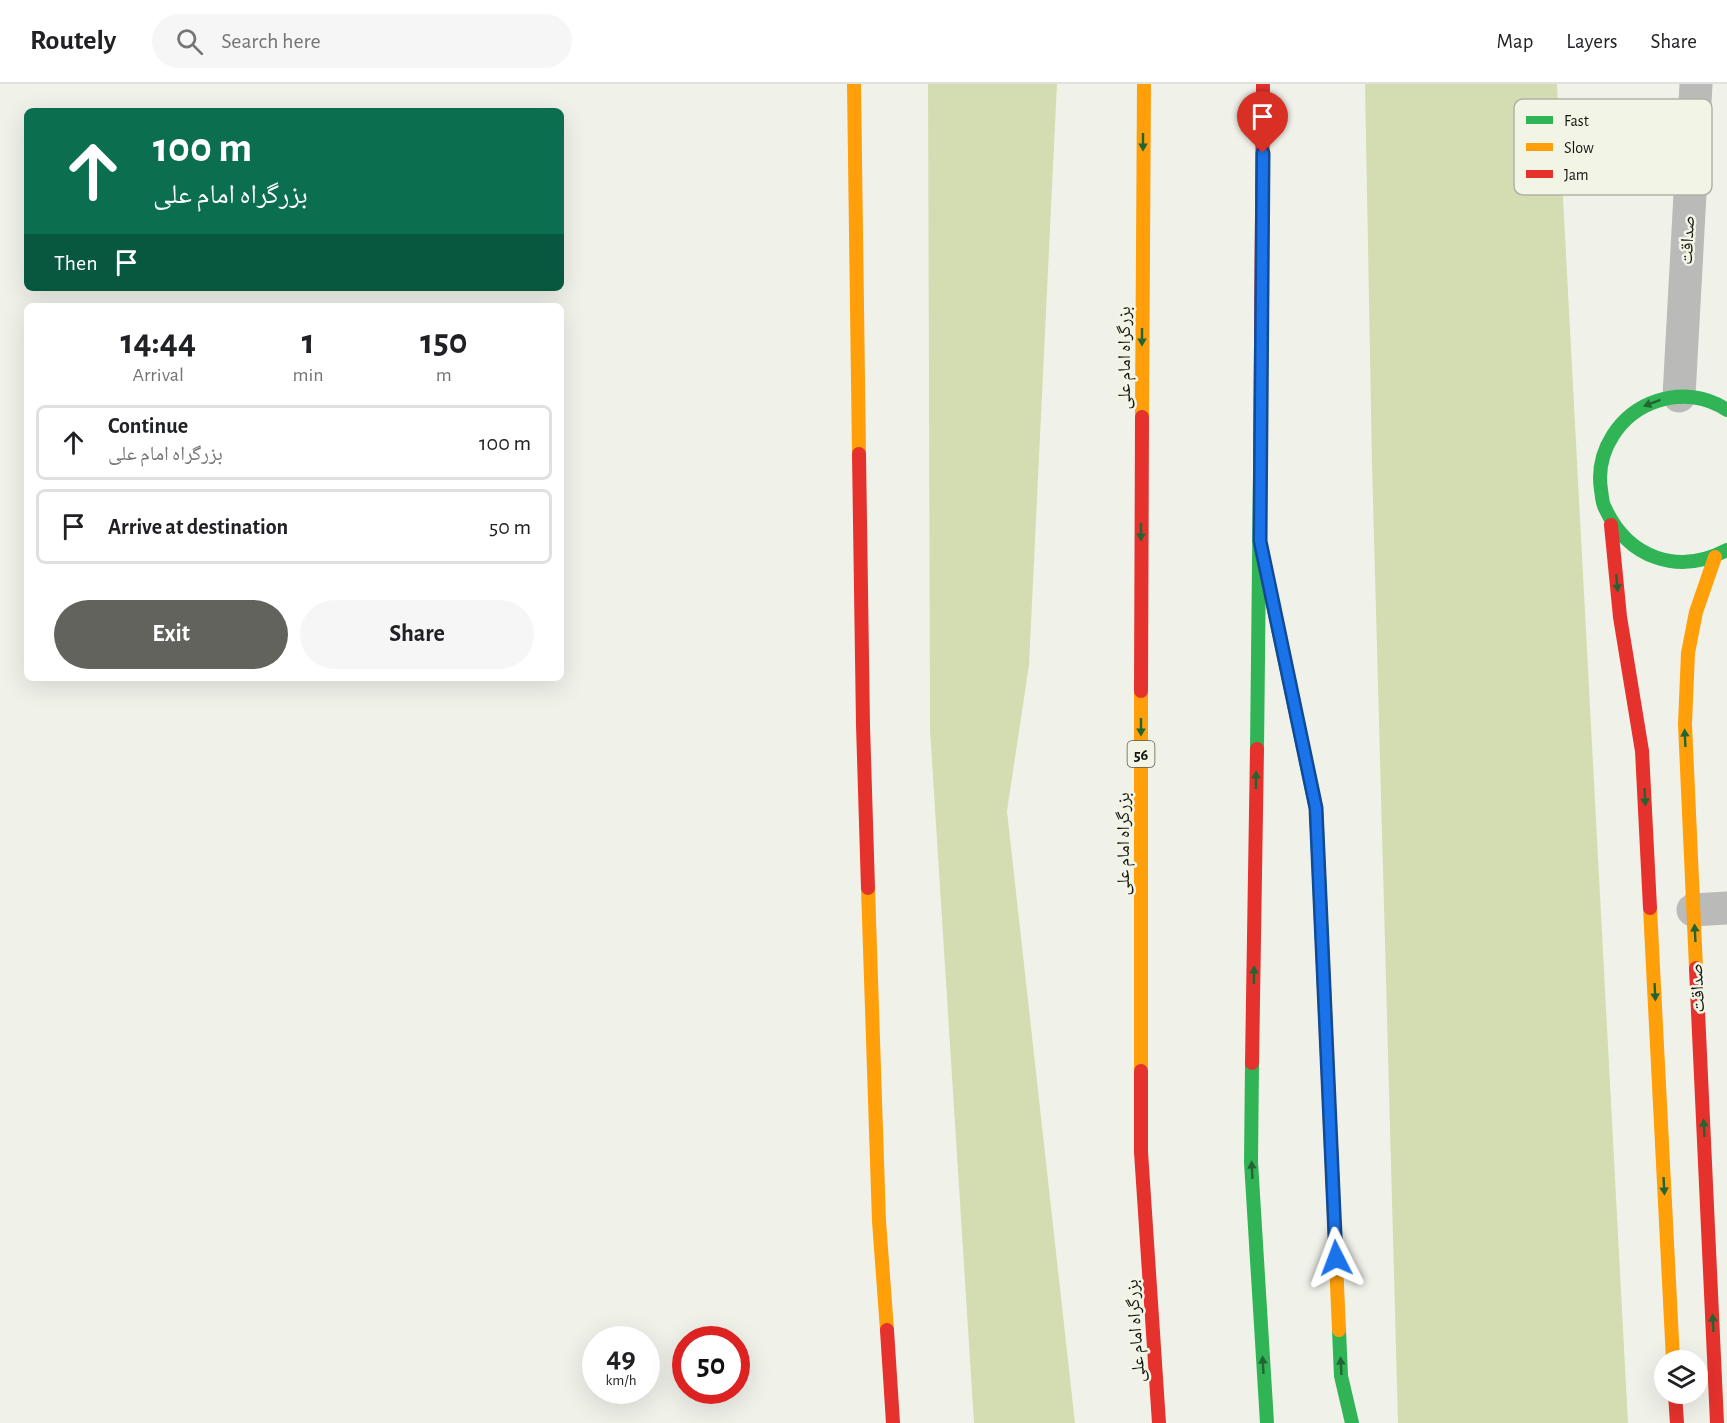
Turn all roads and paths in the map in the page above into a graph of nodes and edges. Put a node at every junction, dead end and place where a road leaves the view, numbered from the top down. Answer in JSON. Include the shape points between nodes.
{"nodes":[{"id":1,"x":854,"y":84,"type":"edge"},
{"id":2,"x":1144,"y":84,"type":"edge"},
{"id":3,"x":1263,"y":84,"type":"edge"},
{"id":4,"x":1696,"y":84,"type":"edge"},
{"id":5,"x":1695,"y":99,"type":"edge"},
{"id":6,"x":1690,"y":195,"type":"edge"},
{"id":7,"x":1678,"y":396,"type":"junction"},
{"id":8,"x":1727,"y":410,"type":"edge"},
{"id":9,"x":1611,"y":525,"type":"junction"},
{"id":10,"x":1260,"y":541,"type":"junction"},
{"id":11,"x":1721,"y":553,"type":"edge"},
{"id":12,"x":1727,"y":908,"type":"edge"},
{"id":13,"x":1694,"y":910,"type":"junction"},
{"id":14,"x":1672,"y":1350,"type":"edge"},
{"id":15,"x":1720,"y":1350,"type":"edge"},
{"id":16,"x":1676,"y":1404,"type":"edge"},
{"id":17,"x":892,"y":1423,"type":"edge"},
{"id":18,"x":1159,"y":1423,"type":"edge"},
{"id":19,"x":1267,"y":1423,"type":"edge"},
{"id":20,"x":1352,"y":1423,"type":"edge"},
{"id":21,"x":1677,"y":1423,"type":"edge"},
{"id":22,"x":1717,"y":1423,"type":"edge"}],
"edges":[{"from":1,"to":17,"type":"main road","via":[[862,725],[879,1221]]},
{"from":2,"to":18,"type":"main road","name":"بزرگراه امام علی","number":"56","one_way":true,"via":[[1141,1152]]},
{"from":3,"to":10,"type":"main road"},
{"from":4,"to":5,"type":"street","name":"صداقت"},
{"from":6,"to":7,"type":"street","name":"صداقت"},
{"from":7,"to":8,"type":"main road","via":[[1708,399]]},
{"from":7,"to":9,"type":"main road","one_way":true,"via":[[1650,402],[1625,418],[1608,441],[1599,469],[1600,498]]},
{"from":9,"to":11,"type":"main road","via":[[1631,546],[1658,560],[1686,564]]},
{"from":9,"to":14,"type":"main road","one_way":true,"via":[[1620,618],[1642,751]]},
{"from":19,"to":10,"type":"main road","one_way":true,"via":[[1251,1162]]},
{"from":20,"to":10,"type":"main road","one_way":true,"via":[[1341,1376],[1316,808]]},
{"from":13,"to":11,"type":"main road","name":"صداقت","one_way":true,"via":[[1685,724],[1688,653],[1696,612]]},
{"from":12,"to":13,"type":"street"},
{"from":15,"to":13,"type":"main road","name":"صداقت","one_way":true},
{"from":15,"to":22,"type":"main road","name":"صداقت"},
{"from":16,"to":21,"type":"main road"}]}
